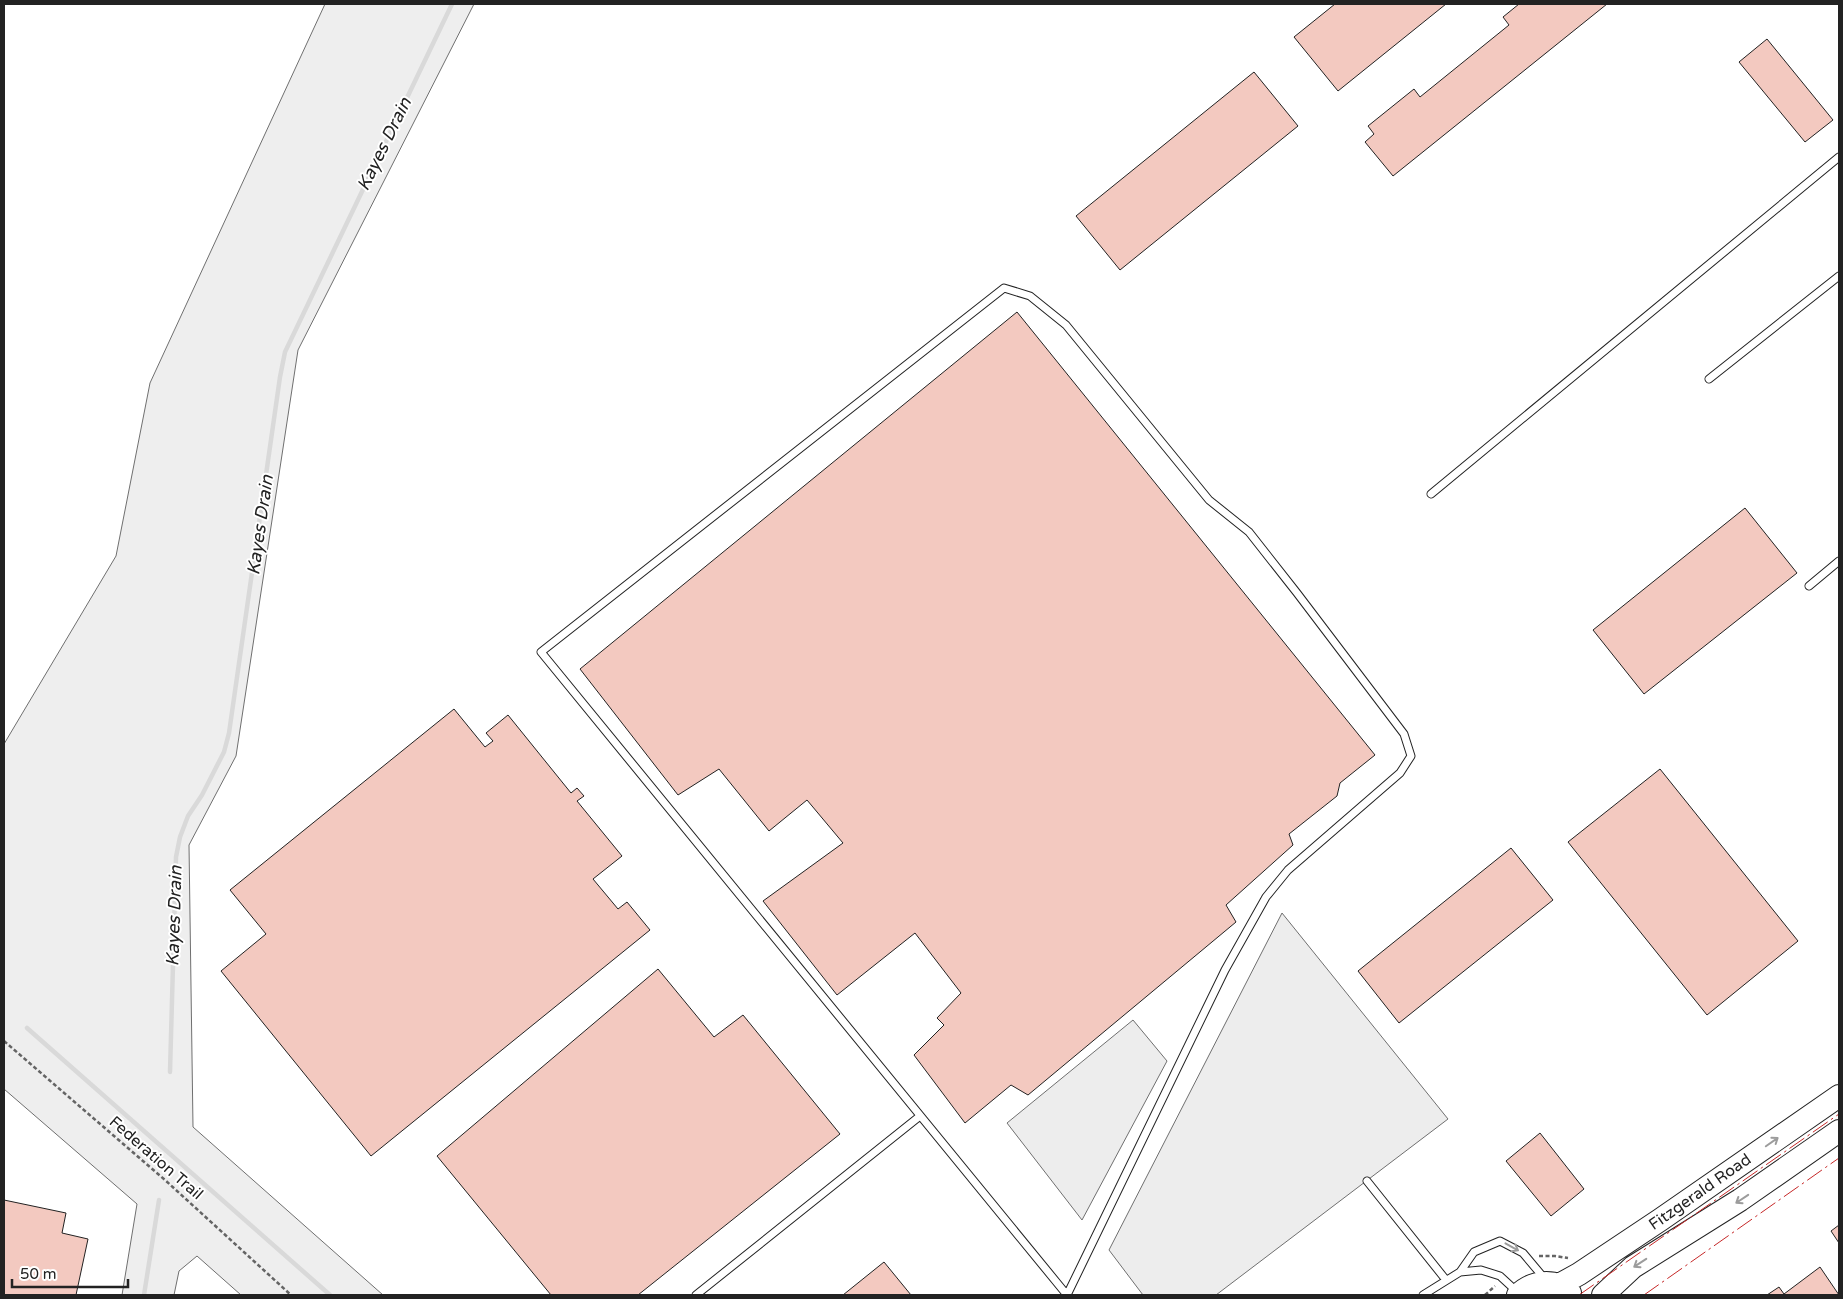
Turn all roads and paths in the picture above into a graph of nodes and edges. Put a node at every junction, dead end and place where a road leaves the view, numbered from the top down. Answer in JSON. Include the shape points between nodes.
{"nodes":[{"id":1,"x":1839,"y":157,"type":"edge"},
{"id":2,"x":1839,"y":276,"type":"edge"},
{"id":3,"x":1709,"y":379,"type":"dead end"},
{"id":4,"x":1431,"y":494,"type":"dead end"},
{"id":5,"x":1839,"y":561,"type":"edge"},
{"id":6,"x":1809,"y":586,"type":"dead end"},
{"id":7,"x":4,"y":1041,"type":"edge"},
{"id":8,"x":1839,"y":1096,"type":"edge"},
{"id":9,"x":920,"y":1116,"type":"junction"},
{"id":10,"x":1839,"y":1131,"type":"edge"},
{"id":11,"x":1367,"y":1181,"type":"dead end"},
{"id":12,"x":1460,"y":1272,"type":"junction"},
{"id":13,"x":1446,"y":1280,"type":"junction"},
{"id":14,"x":1560,"y":1288,"type":"edge"},
{"id":15,"x":291,"y":1295,"type":"edge"},
{"id":16,"x":696,"y":1295,"type":"edge"},
{"id":17,"x":1067,"y":1295,"type":"edge"},
{"id":18,"x":1423,"y":1295,"type":"edge"},
{"id":19,"x":1513,"y":1295,"type":"edge"},
{"id":20,"x":1518,"y":1295,"type":"edge"},
{"id":21,"x":1603,"y":1295,"type":"edge"}],
"edges":[{"from":1,"to":4,"type":"lane"},
{"from":2,"to":3,"type":"lane"},
{"from":5,"to":6,"type":"lane"},
{"from":7,"to":15,"type":"path","name":"Federation Trail","via":[[165,1180]]},
{"from":14,"to":8,"type":"main road","name":"Fitzgerald Road","one_way":true},
{"from":9,"to":16,"type":"lane"},
{"from":9,"to":17,"type":"lane"},
{"from":9,"to":17,"type":"lane","via":[[541,652],[1004,288],[1030,296],[1066,325],[1209,500],[1249,532],[1404,734],[1412,756],[1400,773],[1288,870],[1266,897],[1225,970]]},
{"from":10,"to":21,"type":"main road","name":"Fitzgerald Road","one_way":true,"via":[[1740,1200],[1633,1267]]},
{"from":11,"to":13,"type":"lane"},
{"from":12,"to":13,"type":"lane"},
{"from":12,"to":14,"type":"lane","one_way":true,"via":[[1474,1252],[1500,1241],[1523,1253]]},
{"from":12,"to":19,"type":"lane","via":[[1481,1270],[1500,1276],[1513,1288]]},
{"from":13,"to":18,"type":"lane"},
{"from":14,"to":20,"type":"main road","name":"Fitzgerald Road","via":[[1537,1283]]}]}
